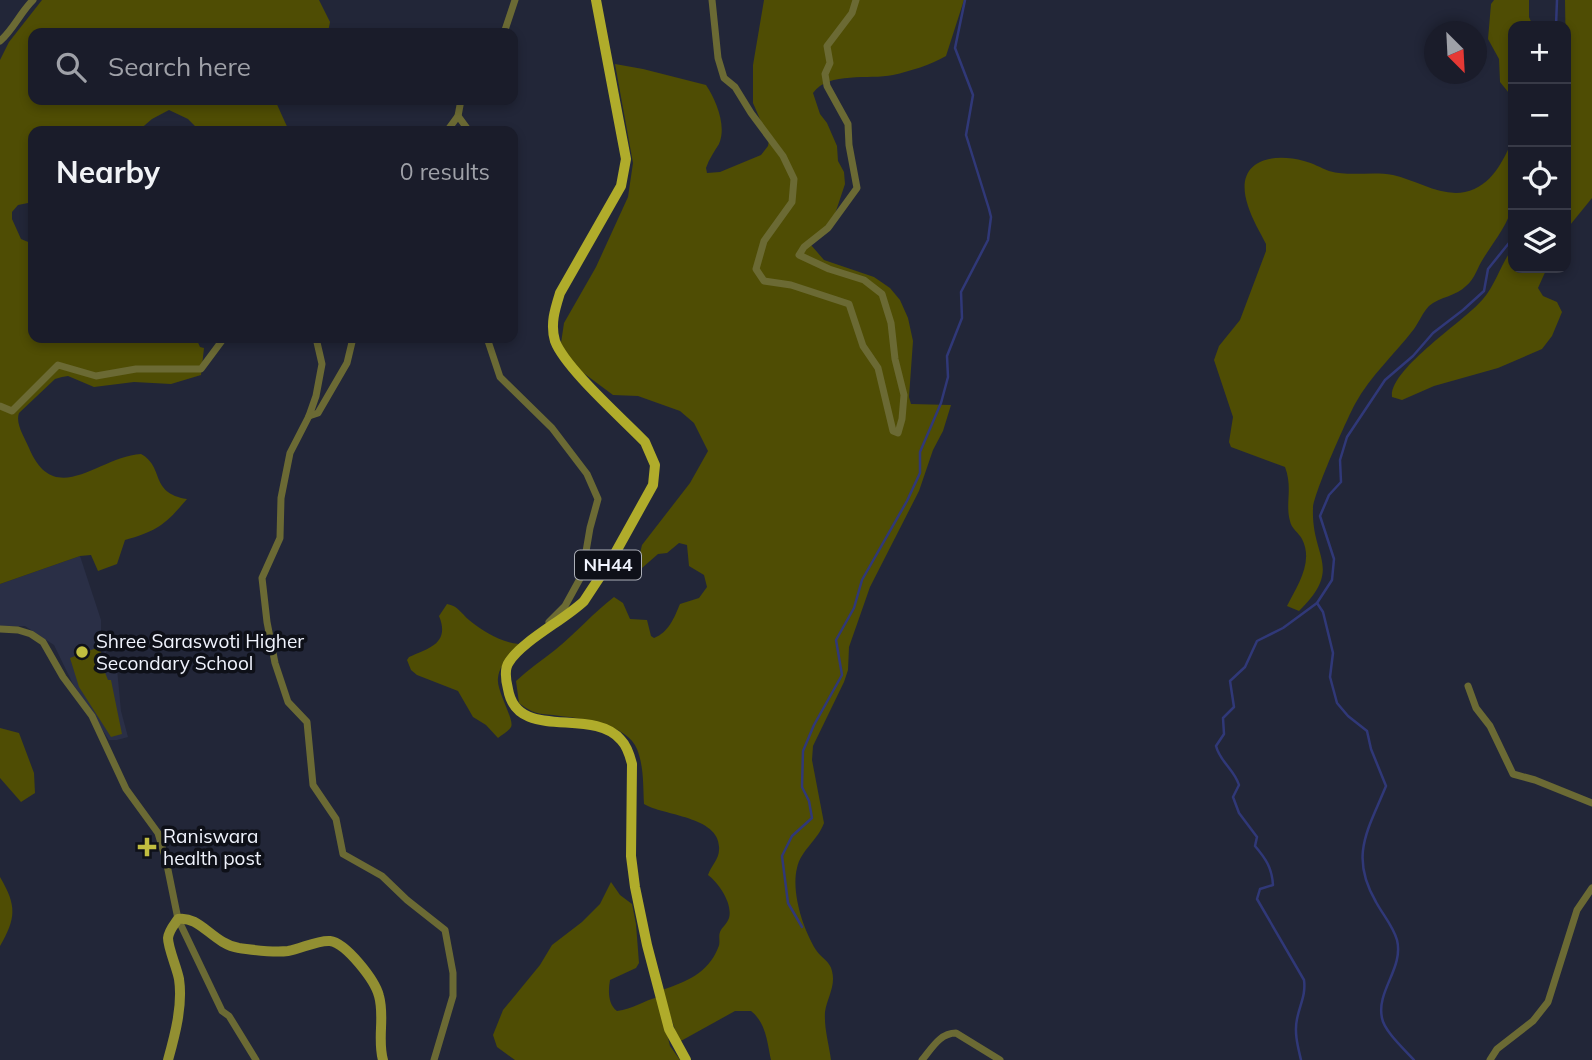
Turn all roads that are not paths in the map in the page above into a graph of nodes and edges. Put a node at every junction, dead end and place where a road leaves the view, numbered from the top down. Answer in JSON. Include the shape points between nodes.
{"nodes":[{"id":1,"x":33,"y":0,"type":"edge"},
{"id":2,"x":515,"y":0,"type":"edge"},
{"id":3,"x":596,"y":0,"type":"edge"},
{"id":4,"x":712,"y":0,"type":"edge"},
{"id":5,"x":856,"y":0,"type":"edge"},
{"id":6,"x":506,"y":28,"type":"edge"},
{"id":7,"x":0,"y":41,"type":"edge"},
{"id":8,"x":460,"y":105,"type":"edge"},
{"id":9,"x":458,"y":116,"type":"junction"},
{"id":10,"x":451,"y":126,"type":"edge"},
{"id":11,"x":465,"y":126,"type":"edge"},
{"id":12,"x":220,"y":343,"type":"edge"},
{"id":13,"x":317,"y":343,"type":"edge"},
{"id":14,"x":352,"y":343,"type":"edge"},
{"id":15,"x":489,"y":343,"type":"edge"},
{"id":16,"x":0,"y":406,"type":"edge"},
{"id":17,"x":309,"y":416,"type":"junction"},
{"id":18,"x":0,"y":629,"type":"edge"},
{"id":19,"x":534,"y":639,"type":"junction"},
{"id":20,"x":1468,"y":686,"type":"dead end"},
{"id":21,"x":1592,"y":803,"type":"edge"},
{"id":22,"x":1592,"y":888,"type":"edge"},
{"id":23,"x":178,"y":919,"type":"junction"},
{"id":24,"x":168,"y":1060,"type":"edge"},
{"id":25,"x":256,"y":1060,"type":"edge"},
{"id":26,"x":383,"y":1060,"type":"edge"},
{"id":27,"x":433,"y":1060,"type":"edge"},
{"id":28,"x":686,"y":1060,"type":"edge"},
{"id":29,"x":922,"y":1060,"type":"edge"},
{"id":30,"x":1000,"y":1060,"type":"edge"},
{"id":31,"x":1490,"y":1060,"type":"edge"}],
"edges":[{"from":1,"to":7,"type":"street"},
{"from":2,"to":6,"type":"street"},
{"from":3,"to":19,"type":"main road","number":"NH44","via":[[625,144],[625,174],[560,293],[554,339],[569,364],[645,442],[656,475],[649,496],[584,601]]},
{"from":4,"to":5,"type":"street","via":[[724,78],[783,156],[794,179],[792,202],[764,241],[756,269],[764,281],[849,304],[898,433],[904,395],[882,294],[864,280],[799,255],[828,228],[857,188],[848,124],[825,74],[830,63],[827,46],[852,13]]},
{"from":8,"to":9,"type":"street"},
{"from":9,"to":10,"type":"street"},
{"from":9,"to":11,"type":"street"},
{"from":12,"to":16,"type":"street","via":[[201,369],[135,369],[96,376],[58,365],[12,411]]},
{"from":13,"to":17,"type":"street","via":[[322,365]]},
{"from":14,"to":17,"type":"street","via":[[347,363],[318,413]]},
{"from":15,"to":19,"type":"street","via":[[500,377],[552,428],[587,474],[598,499],[582,575],[565,606]]},
{"from":17,"to":27,"type":"street","via":[[290,453],[281,498],[280,538],[262,578],[267,622],[288,702],[307,722],[313,785],[336,819],[344,854],[382,876],[445,930],[453,996]]},
{"from":18,"to":23,"type":"street","via":[[18,630],[43,642],[92,716],[126,789],[158,833]]},
{"from":19,"to":28,"type":"main road","number":"NH44","via":[[506,669],[516,710],[530,719],[611,732],[629,753],[635,887],[669,1029]]},
{"from":20,"to":21,"type":"street","via":[[1513,774]]},
{"from":22,"to":31,"type":"street","via":[[1577,910],[1548,1002]]},
{"from":23,"to":24,"type":"main road","via":[[168,940],[180,986]]},
{"from":23,"to":25,"type":"street","via":[[222,1011]]},
{"from":23,"to":26,"type":"main road","via":[[186,917],[235,948],[287,951],[327,940],[337,943],[364,970],[379,996]]},
{"from":29,"to":30,"type":"street","via":[[948,1033],[956,1033]]}]}
